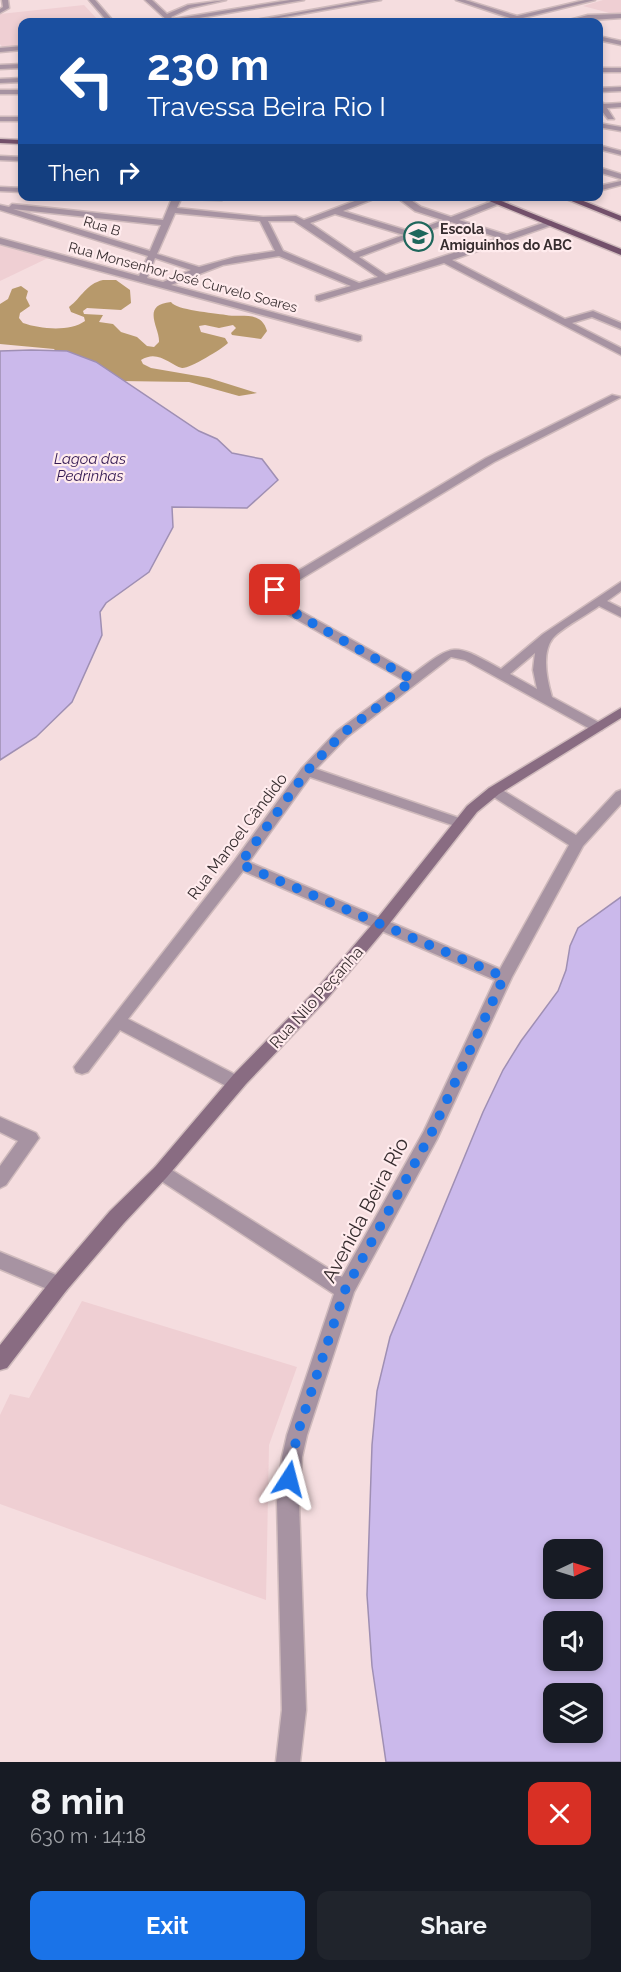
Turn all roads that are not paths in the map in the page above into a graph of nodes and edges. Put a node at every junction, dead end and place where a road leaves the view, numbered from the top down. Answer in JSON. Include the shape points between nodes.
{"nodes":[{"id":1,"x":4,"y":0,"type":"edge"},
{"id":2,"x":92,"y":0,"type":"edge"},
{"id":3,"x":148,"y":0,"type":"edge"},
{"id":4,"x":223,"y":0,"type":"edge"},
{"id":5,"x":301,"y":0,"type":"edge"},
{"id":6,"x":378,"y":0,"type":"edge"},
{"id":7,"x":459,"y":0,"type":"edge"},
{"id":8,"x":561,"y":0,"type":"edge"},
{"id":9,"x":592,"y":0,"type":"edge"},
{"id":10,"x":284,"y":1,"type":"edge"},
{"id":11,"x":202,"y":2,"type":"edge"},
{"id":12,"x":573,"y":4,"type":"junction"},
{"id":13,"x":2,"y":10,"type":"edge"},
{"id":14,"x":308,"y":12,"type":"junction"},
{"id":15,"x":621,"y":16,"type":"edge"},
{"id":16,"x":108,"y":18,"type":"edge"},
{"id":17,"x":168,"y":18,"type":"edge"},
{"id":18,"x":174,"y":18,"type":"edge"},
{"id":19,"x":182,"y":18,"type":"edge"},
{"id":20,"x":272,"y":18,"type":"edge"},
{"id":21,"x":514,"y":18,"type":"edge"},
{"id":22,"x":521,"y":18,"type":"edge"},
{"id":23,"x":584,"y":18,"type":"edge"},
{"id":24,"x":602,"y":18,"type":"edge"},
{"id":25,"x":603,"y":18,"type":"edge"},
{"id":26,"x":611,"y":20,"type":"junction"},
{"id":27,"x":603,"y":39,"type":"edge"},
{"id":28,"x":621,"y":43,"type":"edge"},
{"id":29,"x":18,"y":48,"type":"edge"},
{"id":30,"x":0,"y":50,"type":"edge"},
{"id":31,"x":18,"y":66,"type":"edge"},
{"id":32,"x":0,"y":67,"type":"edge"},
{"id":33,"x":603,"y":70,"type":"edge"},
{"id":34,"x":621,"y":70,"type":"edge"},
{"id":35,"x":18,"y":80,"type":"edge"},
{"id":36,"x":0,"y":81,"type":"edge"},
{"id":37,"x":621,"y":89,"type":"edge"},
{"id":38,"x":603,"y":90,"type":"edge"},
{"id":39,"x":0,"y":92,"type":"edge"},
{"id":40,"x":18,"y":92,"type":"edge"},
{"id":41,"x":0,"y":100,"type":"edge"},
{"id":42,"x":18,"y":100,"type":"edge"},
{"id":43,"x":603,"y":104,"type":"edge"},
{"id":44,"x":621,"y":105,"type":"edge"},
{"id":45,"x":621,"y":116,"type":"edge"},
{"id":46,"x":0,"y":119,"type":"edge"},
{"id":47,"x":18,"y":119,"type":"edge"},
{"id":48,"x":603,"y":121,"type":"edge"},
{"id":49,"x":621,"y":127,"type":"edge"},
{"id":50,"x":603,"y":148,"type":"edge"},
{"id":51,"x":608,"y":150,"type":"junction"},
{"id":52,"x":621,"y":153,"type":"edge"},
{"id":53,"x":0,"y":158,"type":"edge"},
{"id":54,"x":18,"y":159,"type":"edge"},
{"id":55,"x":621,"y":159,"type":"edge"},
{"id":56,"x":603,"y":170,"type":"edge"},
{"id":57,"x":621,"y":177,"type":"edge"},
{"id":58,"x":621,"y":183,"type":"edge"},
{"id":59,"x":603,"y":188,"type":"edge"},
{"id":60,"x":0,"y":189,"type":"edge"},
{"id":61,"x":18,"y":190,"type":"edge"},
{"id":62,"x":176,"y":201,"type":"edge"},
{"id":63,"x":362,"y":201,"type":"edge"},
{"id":64,"x":406,"y":201,"type":"edge"},
{"id":65,"x":492,"y":201,"type":"edge"},
{"id":66,"x":502,"y":201,"type":"edge"},
{"id":67,"x":576,"y":201,"type":"edge"},
{"id":68,"x":597,"y":201,"type":"edge"},
{"id":69,"x":497,"y":203,"type":"junction"},
{"id":70,"x":0,"y":206,"type":"edge"},
{"id":71,"x":48,"y":209,"type":"junction"},
{"id":72,"x":173,"y":210,"type":"junction"},
{"id":73,"x":333,"y":211,"type":"junction"},
{"id":74,"x":621,"y":212,"type":"edge"},
{"id":75,"x":263,"y":219,"type":"junction"},
{"id":76,"x":621,"y":219,"type":"edge"},
{"id":77,"x":35,"y":220,"type":"junction"},
{"id":78,"x":450,"y":220,"type":"junction"},
{"id":79,"x":167,"y":223,"type":"junction"},
{"id":80,"x":303,"y":223,"type":"junction"},
{"id":81,"x":549,"y":223,"type":"junction"},
{"id":82,"x":486,"y":231,"type":"junction"},
{"id":83,"x":411,"y":234,"type":"junction"},
{"id":84,"x":508,"y":238,"type":"junction"},
{"id":85,"x":0,"y":241,"type":"edge"},
{"id":86,"x":621,"y":252,"type":"edge"},
{"id":87,"x":280,"y":254,"type":"junction"},
{"id":88,"x":152,"y":255,"type":"junction"},
{"id":89,"x":457,"y":256,"type":"junction"},
{"id":90,"x":351,"y":257,"type":"junction"},
{"id":91,"x":445,"y":260,"type":"junction"},
{"id":92,"x":198,"y":269,"type":"junction"},
{"id":93,"x":385,"y":278,"type":"junction"},
{"id":94,"x":142,"y":279,"type":"junction"},
{"id":95,"x":164,"y":285,"type":"junction"},
{"id":96,"x":359,"y":286,"type":"junction"},
{"id":97,"x":319,"y":298,"type":"dead end"},
{"id":98,"x":564,"y":322,"type":"junction"},
{"id":99,"x":621,"y":326,"type":"edge"},
{"id":100,"x":358,"y":338,"type":"dead end"},
{"id":101,"x":621,"y":352,"type":"edge"},
{"id":102,"x":616,"y":397,"type":"dead end"},
{"id":103,"x":621,"y":586,"type":"edge"},
{"id":104,"x":600,"y":602,"type":"junction"},
{"id":105,"x":621,"y":613,"type":"edge"},
{"id":106,"x":547,"y":637,"type":"junction"},
{"id":107,"x":502,"y":675,"type":"junction"},
{"id":108,"x":413,"y":680,"type":"junction"},
{"id":109,"x":546,"y":699,"type":"junction"},
{"id":110,"x":621,"y":712,"type":"edge"},
{"id":111,"x":597,"y":728,"type":"junction"},
{"id":112,"x":307,"y":771,"type":"junction"},
{"id":113,"x":494,"y":791,"type":"junction"},
{"id":114,"x":621,"y":795,"type":"edge"},
{"id":115,"x":460,"y":824,"type":"junction"},
{"id":116,"x":576,"y":843,"type":"junction"},
{"id":117,"x":240,"y":864,"type":"junction"},
{"id":118,"x":381,"y":924,"type":"junction"},
{"id":119,"x":504,"y":977,"type":"junction"},
{"id":120,"x":119,"y":1022,"type":"junction"},
{"id":121,"x":82,"y":1067,"type":"dead end"},
{"id":122,"x":236,"y":1083,"type":"junction"},
{"id":123,"x":0,"y":1124,"type":"edge"},
{"id":124,"x":160,"y":1172,"type":"junction"},
{"id":125,"x":0,"y":1180,"type":"edge"},
{"id":126,"x":0,"y":1260,"type":"edge"},
{"id":127,"x":59,"y":1285,"type":"junction"},
{"id":128,"x":345,"y":1290,"type":"junction"},
{"id":129,"x":0,"y":1361,"type":"edge"},
{"id":130,"x":288,"y":1762,"type":"edge"}],
"edges":[{"from":1,"to":13,"type":"street"},
{"from":2,"to":16,"type":"street"},
{"from":3,"to":17,"type":"street"},
{"from":4,"to":11,"type":"street"},
{"from":5,"to":10,"type":"street"},
{"from":6,"to":14,"type":"street"},
{"from":7,"to":21,"type":"street"},
{"from":8,"to":12,"type":"street"},
{"from":9,"to":12,"type":"street"},
{"from":10,"to":14,"type":"street"},
{"from":10,"to":19,"type":"street"},
{"from":11,"to":18,"type":"street"},
{"from":12,"to":22,"type":"street"},
{"from":12,"to":26,"type":"street"},
{"from":14,"to":20,"type":"street"},
{"from":15,"to":26,"type":"street"},
{"from":23,"to":24,"type":"street"},
{"from":25,"to":26,"type":"street"},
{"from":27,"to":28,"type":"street"},
{"from":29,"to":30,"type":"street"},
{"from":31,"to":32,"type":"street"},
{"from":33,"to":34,"type":"street"},
{"from":35,"to":36,"type":"street"},
{"from":37,"to":38,"type":"street"},
{"from":39,"to":40,"type":"street"},
{"from":41,"to":42,"type":"street"},
{"from":43,"to":44,"type":"street"},
{"from":45,"to":48,"type":"street"},
{"from":46,"to":47,"type":"street"},
{"from":48,"to":49,"type":"street"},
{"from":50,"to":51,"type":"street"},
{"from":51,"to":52,"type":"street"},
{"from":51,"to":55,"type":"street","via":[[606,154]]},
{"from":53,"to":54,"type":"street"},
{"from":56,"to":57,"type":"street"},
{"from":58,"to":59,"type":"street"},
{"from":60,"to":61,"type":"street"},
{"from":62,"to":72,"type":"street"},
{"from":63,"to":73,"type":"street"},
{"from":64,"to":78,"type":"street"},
{"from":65,"to":69,"type":"main road"},
{"from":66,"to":69,"type":"street"},
{"from":67,"to":76,"type":"main road"},
{"from":68,"to":74,"type":"main road"},
{"from":69,"to":78,"type":"street"},
{"from":69,"to":81,"type":"main road"},
{"from":70,"to":71,"type":"street"},
{"from":70,"to":77,"type":"street","name":"Rua B"},
{"from":71,"to":77,"type":"street"},
{"from":71,"to":79,"type":"street"},
{"from":72,"to":75,"type":"street"},
{"from":72,"to":79,"type":"street"},
{"from":73,"to":80,"type":"street"},
{"from":73,"to":83,"type":"street"},
{"from":75,"to":80,"type":"street","via":[[292,217]]},
{"from":75,"to":87,"type":"street"},
{"from":77,"to":88,"type":"street","name":"Rua B"},
{"from":78,"to":82,"type":"street"},
{"from":78,"to":83,"type":"street"},
{"from":79,"to":88,"type":"street"},
{"from":80,"to":90,"type":"street"},
{"from":81,"to":84,"type":"street"},
{"from":81,"to":86,"type":"main road"},
{"from":82,"to":84,"type":"street"},
{"from":82,"to":89,"type":"street"},
{"from":83,"to":90,"type":"street"},
{"from":84,"to":89,"type":"street"},
{"from":85,"to":94,"type":"street","name":"Rua Monsenhor José Curvelo Soares"},
{"from":87,"to":92,"type":"street","via":[[239,258]]},
{"from":87,"to":96,"type":"street"},
{"from":88,"to":92,"type":"street","name":"Rua B"},
{"from":88,"to":94,"type":"street"},
{"from":89,"to":91,"type":"street"},
{"from":90,"to":93,"type":"street"},
{"from":91,"to":93,"type":"street"},
{"from":91,"to":98,"type":"street"},
{"from":92,"to":95,"type":"street"},
{"from":93,"to":96,"type":"street"},
{"from":94,"to":95,"type":"street","name":"Rua Monsenhor José Curvelo Soares"},
{"from":95,"to":100,"type":"street","name":"Rua Monsenhor José Curvelo Soares"},
{"from":96,"to":97,"type":"street"},
{"from":98,"to":99,"type":"street","via":[[590,314]]},
{"from":98,"to":101,"type":"street"},
{"from":102,"to":108,"type":"street","via":[[490,459],[275,590],[274,597],[284,607]]},
{"from":103,"to":104,"type":"street"},
{"from":104,"to":105,"type":"street"},
{"from":104,"to":106,"type":"street"},
{"from":106,"to":107,"type":"street"},
{"from":106,"to":109,"type":"street","via":[[538,673]]},
{"from":107,"to":108,"type":"street","name":"Rua Manoel Cândido","via":[[464,654],[448,654]]},
{"from":107,"to":109,"type":"street"},
{"from":108,"to":112,"type":"street","name":"Rua Manoel Cândido","via":[[342,734]]},
{"from":109,"to":111,"type":"street"},
{"from":110,"to":111,"type":"main road","name":"Rua Nilo Peçanha"},
{"from":111,"to":113,"type":"main road","name":"Rua Nilo Peçanha"},
{"from":112,"to":115,"type":"street"},
{"from":112,"to":117,"type":"street","name":"Rua Manoel Cândido"},
{"from":113,"to":115,"type":"main road","name":"Rua Nilo Peçanha"},
{"from":113,"to":116,"type":"street"},
{"from":114,"to":116,"type":"street","name":"Avenida Beira Rio"},
{"from":115,"to":118,"type":"main road","name":"Rua Nilo Peçanha"},
{"from":116,"to":119,"type":"street","name":"Avenida Beira Rio"},
{"from":117,"to":118,"type":"street"},
{"from":117,"to":120,"type":"street","name":"Rua Manoel Cândido"},
{"from":118,"to":119,"type":"street"},
{"from":118,"to":122,"type":"main road","name":"Rua Nilo Peçanha","via":[[320,996]]},
{"from":119,"to":128,"type":"street","name":"Avenida Beira Rio","via":[[431,1134]]},
{"from":120,"to":121,"type":"street","name":"Rua Manoel Cândido"},
{"from":120,"to":122,"type":"street"},
{"from":122,"to":124,"type":"main road","name":"Rua Nilo Peçanha"},
{"from":123,"to":125,"type":"street","via":[[30,1138]]},
{"from":124,"to":127,"type":"main road","name":"Rua Nilo Peçanha"},
{"from":124,"to":128,"type":"street"},
{"from":126,"to":127,"type":"street"},
{"from":127,"to":129,"type":"main road","name":"Rua Nilo Peçanha"},
{"from":128,"to":130,"type":"street","name":"Avenida Beira Rio","via":[[297,1435],[289,1479],[294,1710]]}]}
